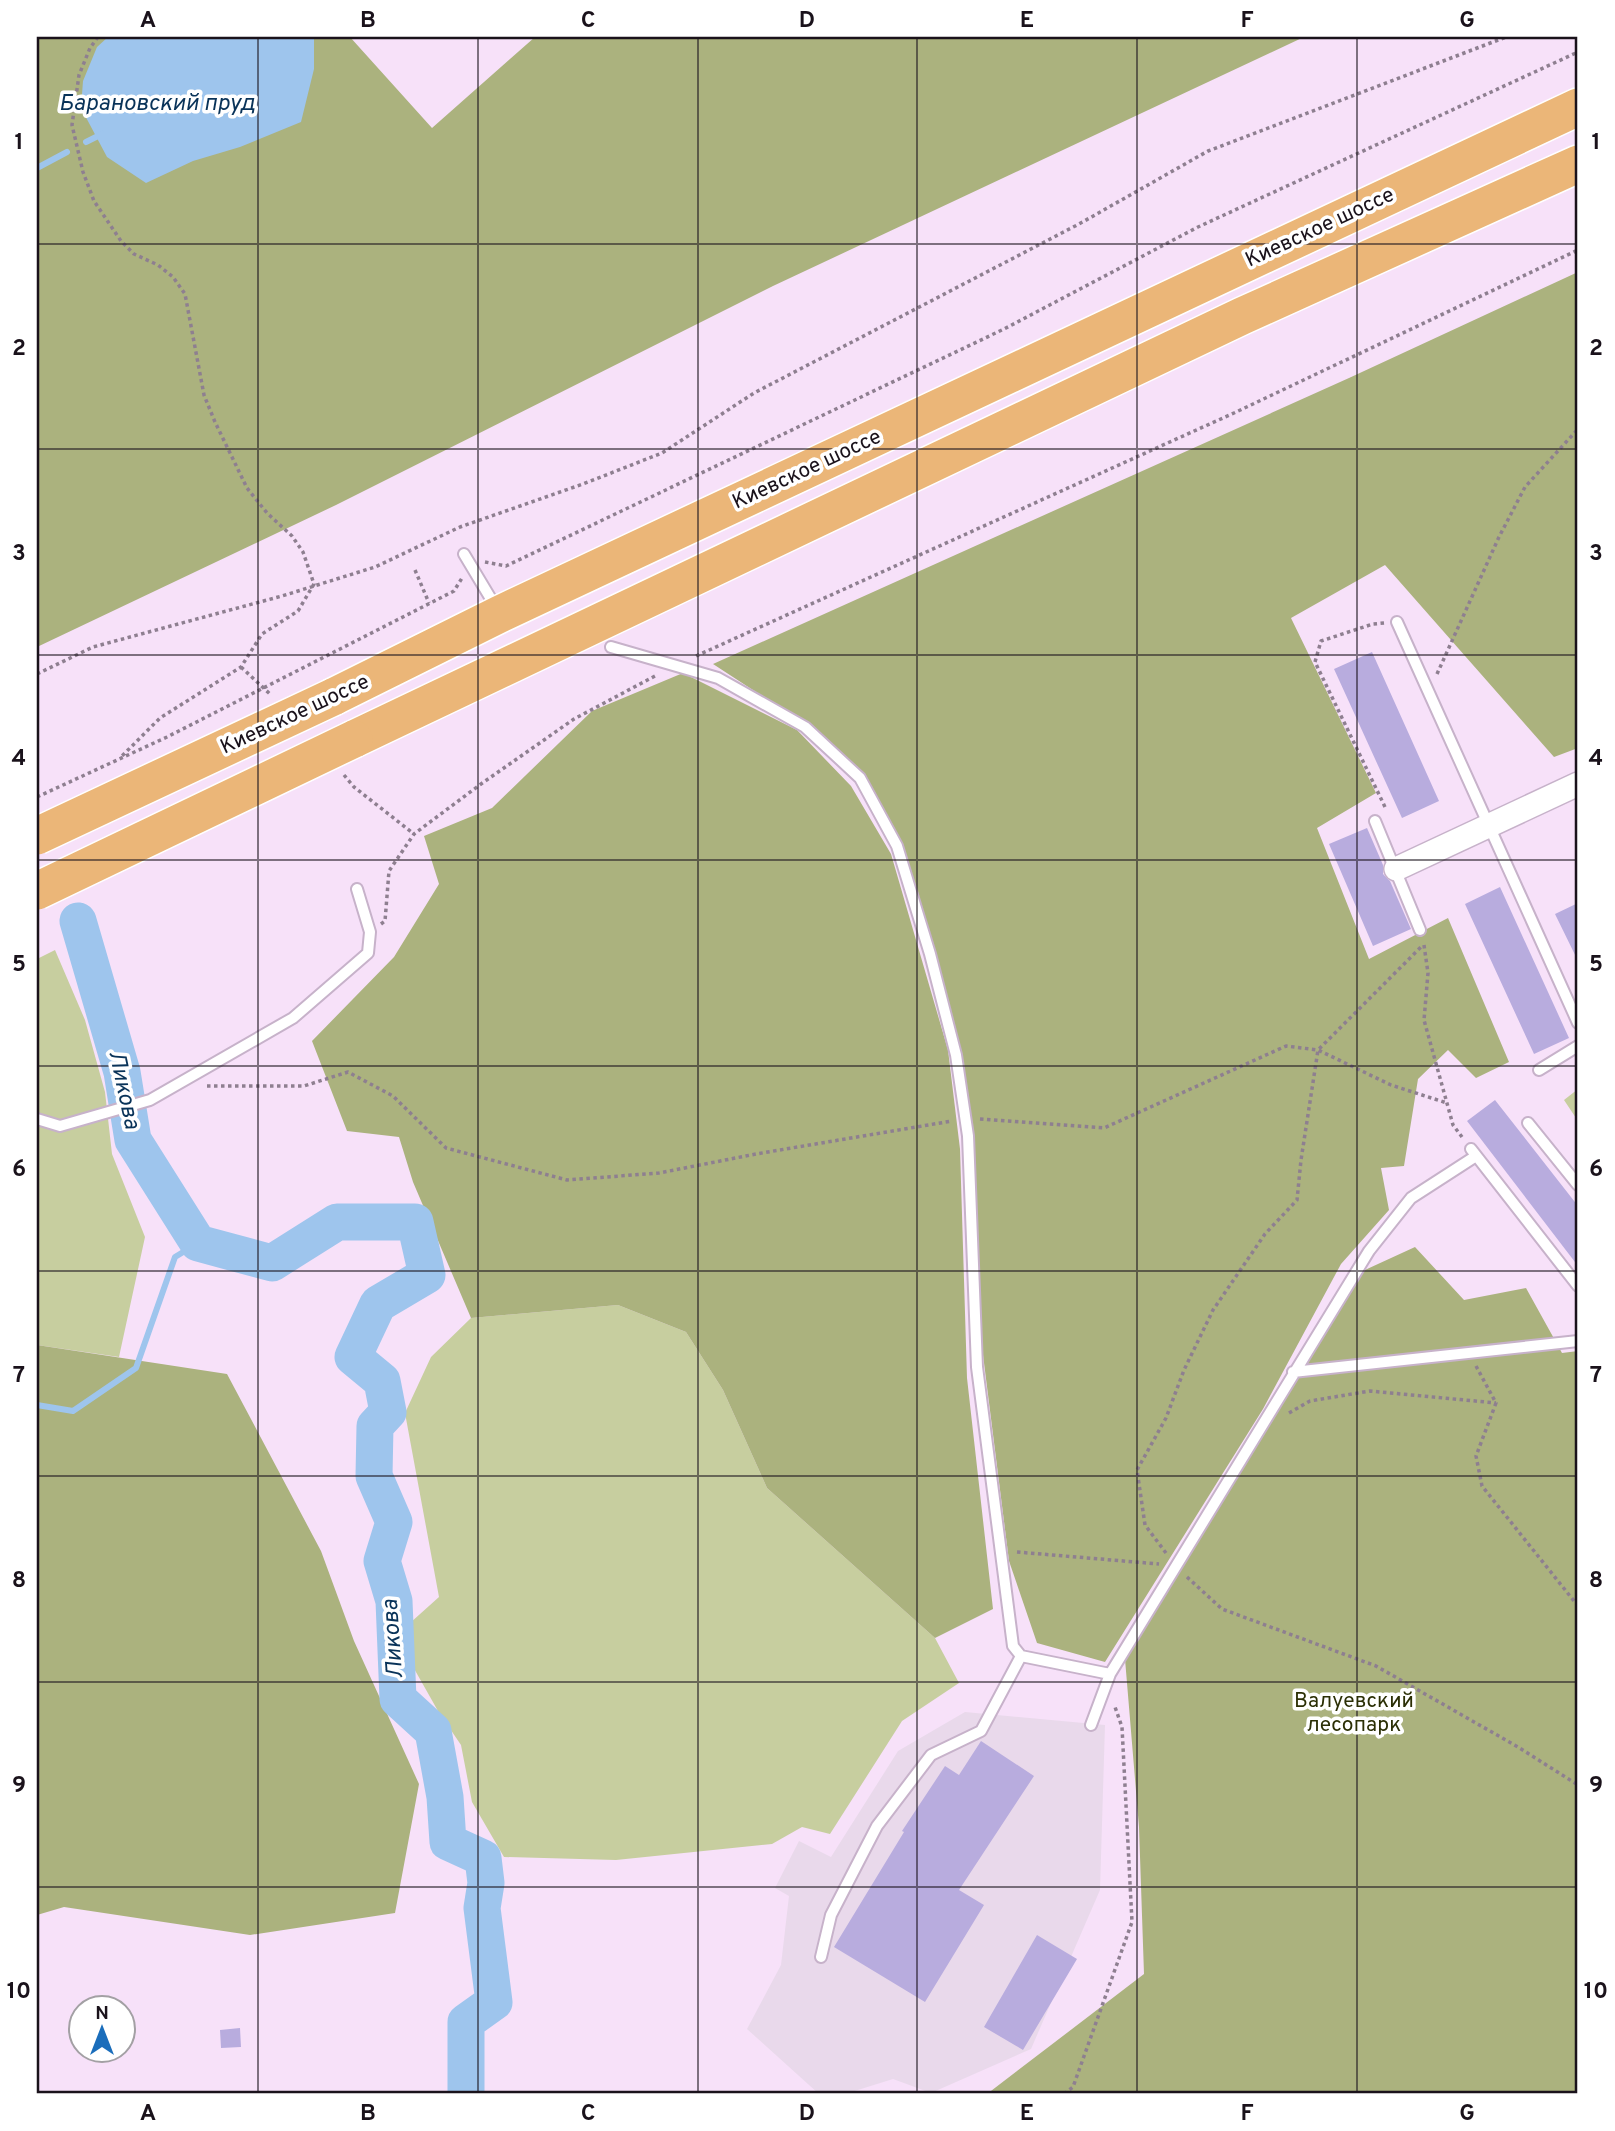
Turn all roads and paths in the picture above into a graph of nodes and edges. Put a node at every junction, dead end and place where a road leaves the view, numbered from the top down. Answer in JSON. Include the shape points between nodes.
{"nodes":[{"id":1,"x":98,"y":37,"type":"edge"},
{"id":2,"x":1506,"y":37,"type":"edge"},
{"id":3,"x":1578,"y":52,"type":"edge"},
{"id":4,"x":1578,"y":107,"type":"edge"},
{"id":5,"x":1578,"y":164,"type":"edge"},
{"id":6,"x":1578,"y":250,"type":"edge"},
{"id":7,"x":1578,"y":429,"type":"edge"},
{"id":8,"x":464,"y":554,"type":"dead end"},
{"id":9,"x":472,"y":568,"type":"junction"},
{"id":10,"x":415,"y":570,"type":"dead end"},
{"id":11,"x":314,"y":584,"type":"junction"},
{"id":12,"x":429,"y":604,"type":"junction"},
{"id":13,"x":500,"y":614,"type":"junction"},
{"id":14,"x":1397,"y":622,"type":"joint"},
{"id":15,"x":611,"y":647,"type":"dead end"},
{"id":16,"x":674,"y":666,"type":"junction"},
{"id":17,"x":37,"y":674,"type":"edge"},
{"id":18,"x":1429,"y":692,"type":"junction"},
{"id":19,"x":119,"y":759,"type":"junction"},
{"id":20,"x":102,"y":775,"type":"dead end"},
{"id":21,"x":1578,"y":784,"type":"edge"},
{"id":22,"x":37,"y":797,"type":"edge"},
{"id":23,"x":1376,"y":824,"type":"joint"},
{"id":24,"x":1490,"y":825,"type":"junction"},
{"id":25,"x":37,"y":836,"type":"edge"},
{"id":26,"x":1396,"y":869,"type":"junction"},
{"id":27,"x":357,"y":889,"type":"dead end"},
{"id":28,"x":37,"y":891,"type":"edge"},
{"id":29,"x":1420,"y":930,"type":"joint"},
{"id":30,"x":370,"y":932,"type":"junction"},
{"id":31,"x":1424,"y":944,"type":"junction"},
{"id":32,"x":1578,"y":1023,"type":"edge"},
{"id":33,"x":1578,"y":1046,"type":"edge"},
{"id":34,"x":1318,"y":1050,"type":"junction"},
{"id":35,"x":1539,"y":1070,"type":"dead end"},
{"id":36,"x":184,"y":1080,"type":"junction"},
{"id":37,"x":1447,"y":1103,"type":"junction"},
{"id":38,"x":965,"y":1118,"type":"junction"},
{"id":39,"x":37,"y":1119,"type":"edge"},
{"id":40,"x":1528,"y":1123,"type":"dead end"},
{"id":41,"x":1474,"y":1153,"type":"junction"},
{"id":42,"x":1578,"y":1185,"type":"edge"},
{"id":43,"x":1578,"y":1286,"type":"edge"},
{"id":44,"x":1578,"y":1341,"type":"edge"},
{"id":45,"x":1469,"y":1352,"type":"junction"},
{"id":46,"x":1293,"y":1372,"type":"junction"},
{"id":47,"x":1496,"y":1403,"type":"junction"},
{"id":48,"x":1261,"y":1428,"type":"junction"},
{"id":49,"x":1002,"y":1550,"type":"junction"},
{"id":50,"x":1175,"y":1566,"type":"junction"},
{"id":51,"x":1578,"y":1606,"type":"edge"},
{"id":52,"x":1021,"y":1656,"type":"junction"},
{"id":53,"x":1109,"y":1680,"type":"junction"},
{"id":54,"x":1091,"y":1725,"type":"dead end"},
{"id":55,"x":1578,"y":1785,"type":"edge"},
{"id":56,"x":821,"y":1957,"type":"dead end"},
{"id":57,"x":1064,"y":2094,"type":"edge"}],
"edges":[{"from":1,"to":11,"type":"path","via":[[79,75],[72,125],[94,201],[121,241],[173,277],[185,294],[204,395],[215,422],[247,488],[303,552]]},
{"from":2,"to":11,"type":"path","via":[[1208,151],[1079,224],[754,393],[662,453],[460,527],[375,567]]},
{"from":3,"to":9,"type":"path","via":[[1198,227],[1004,328],[506,566],[485,562]]},
{"from":4,"to":13,"type":"highway","name":"Киевское шоссе"},
{"from":5,"to":28,"type":"highway","bridge":true,"via":[[1242,316]]},
{"from":6,"to":16,"type":"path","via":[[1234,413]]},
{"from":7,"to":18,"type":"path","via":[[1525,487]]},
{"from":8,"to":9,"type":"lane"},
{"from":9,"to":12,"type":"path","via":[[454,592]]},
{"from":9,"to":13,"type":"lane"},
{"from":10,"to":12,"type":"path"},
{"from":11,"to":17,"type":"path","via":[[93,647]]},
{"from":11,"to":19,"type":"path","via":[[299,611],[262,634],[241,667],[160,718]]},
{"from":12,"to":19,"type":"path"},
{"from":13,"to":25,"type":"highway","name":"Киевское шоссе","bridge":true},
{"from":14,"to":18,"type":"lane"},
{"from":14,"to":23,"type":"path","via":[[1373,624],[1321,640],[1315,662],[1386,809]]},
{"from":15,"to":16,"type":"lane"},
{"from":16,"to":30,"type":"path","via":[[574,719],[414,834],[389,871],[385,921]]},
{"from":16,"to":38,"type":"lane","via":[[718,678],[805,727],[860,778],[897,846],[956,1055]]},
{"from":18,"to":24,"type":"lane"},
{"from":19,"to":20,"type":"path"},
{"from":19,"to":22,"type":"path"},
{"from":21,"to":24,"type":"street"},
{"from":23,"to":26,"type":"lane"},
{"from":24,"to":26,"type":"street"},
{"from":24,"to":32,"type":"lane"},
{"from":26,"to":29,"type":"lane"},
{"from":27,"to":30,"type":"lane"},
{"from":29,"to":31,"type":"path"},
{"from":30,"to":36,"type":"lane","via":[[368,953],[293,1018]]},
{"from":31,"to":34,"type":"path"},
{"from":31,"to":37,"type":"path","via":[[1428,973],[1424,1020]]},
{"from":33,"to":35,"type":"lane"},
{"from":34,"to":37,"type":"path","via":[[1391,1085]]},
{"from":34,"to":38,"type":"path","via":[[1286,1046],[1104,1128]]},
{"from":34,"to":50,"type":"path","via":[[1297,1200],[1265,1234],[1213,1310],[1166,1418],[1137,1469],[1145,1525]]},
{"from":36,"to":38,"type":"path","via":[[191,1087],[304,1086],[348,1072],[393,1096],[446,1148],[567,1180],[659,1173]]},
{"from":36,"to":39,"type":"lane","via":[[150,1100],[60,1126]]},
{"from":37,"to":41,"type":"path","via":[[1453,1125]]},
{"from":38,"to":49,"type":"lane","via":[[977,1367]]},
{"from":40,"to":42,"type":"lane"},
{"from":41,"to":43,"type":"lane"},
{"from":41,"to":46,"type":"lane","via":[[1411,1198],[1369,1251]]},
{"from":44,"to":45,"type":"lane"},
{"from":45,"to":46,"type":"lane"},
{"from":45,"to":47,"type":"path"},
{"from":46,"to":48,"type":"lane"},
{"from":47,"to":48,"type":"path","via":[[1370,1391],[1310,1401]]},
{"from":47,"to":51,"type":"path","via":[[1476,1456],[1482,1486]]},
{"from":48,"to":50,"type":"lane"},
{"from":49,"to":50,"type":"path"},
{"from":49,"to":52,"type":"lane","via":[[1013,1646]]},
{"from":50,"to":53,"type":"lane"},
{"from":50,"to":55,"type":"path","via":[[1222,1609],[1376,1666]]},
{"from":52,"to":53,"type":"lane"},
{"from":52,"to":56,"type":"lane","via":[[981,1731],[931,1755],[877,1826],[831,1915]]},
{"from":53,"to":54,"type":"lane"},
{"from":53,"to":57,"type":"path","via":[[1122,1727],[1132,1923],[1073,2087]]}]}
